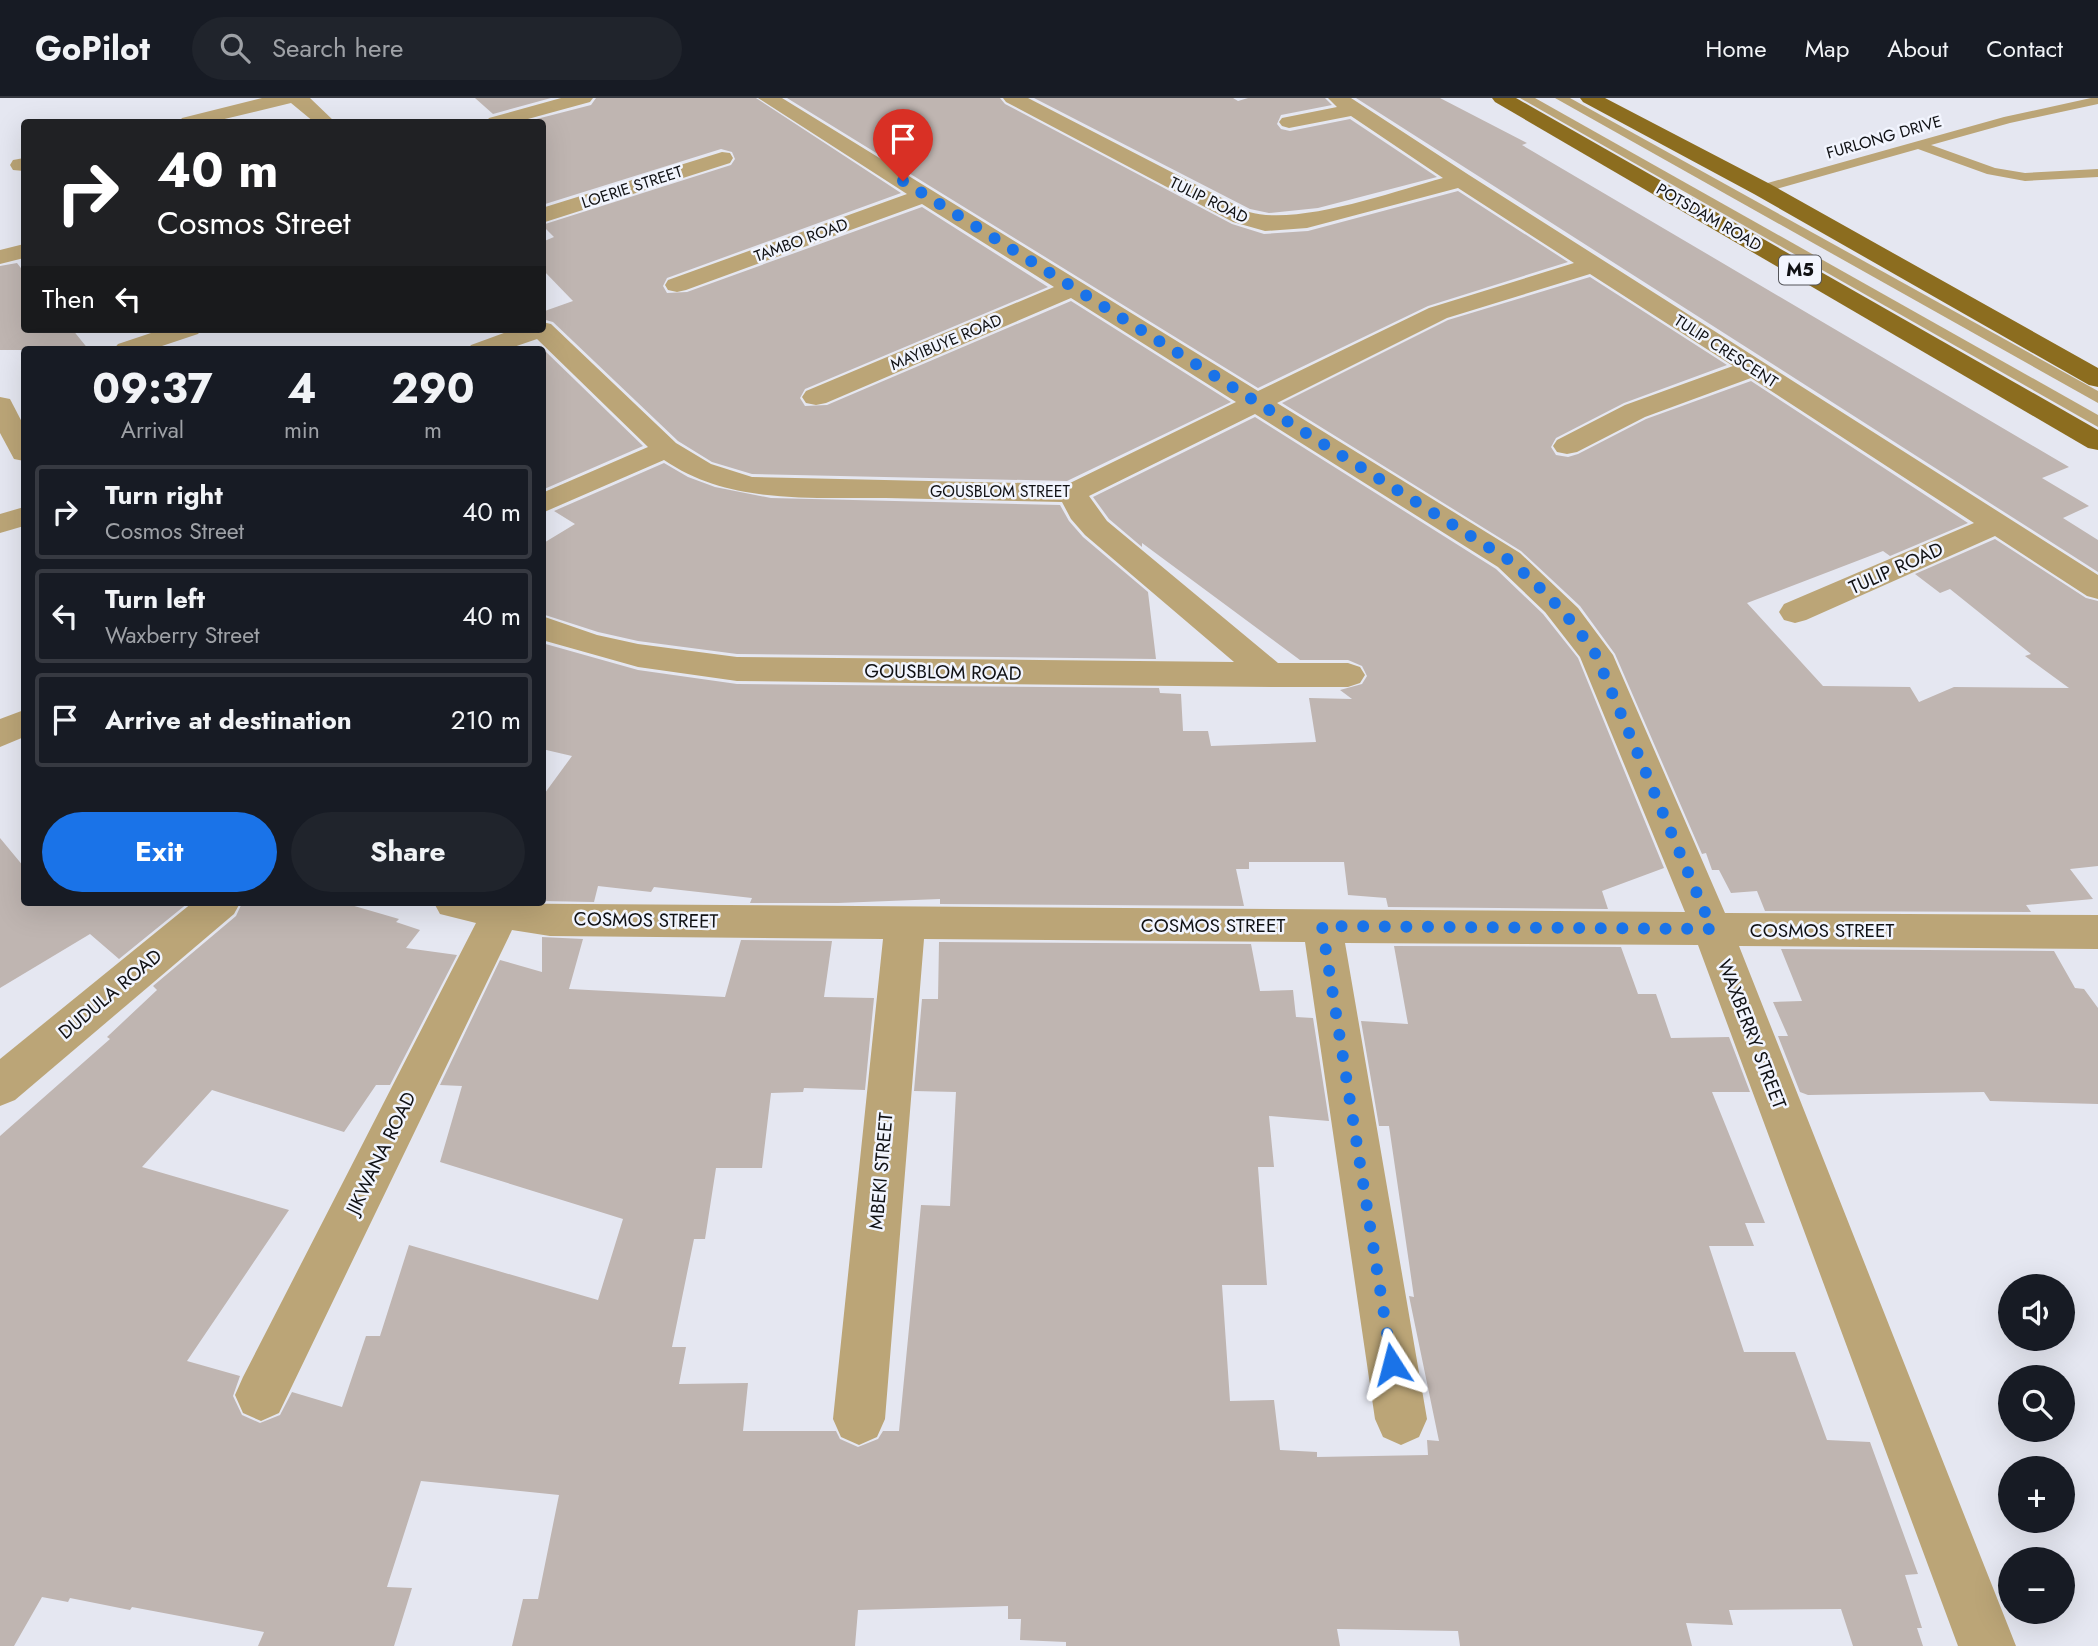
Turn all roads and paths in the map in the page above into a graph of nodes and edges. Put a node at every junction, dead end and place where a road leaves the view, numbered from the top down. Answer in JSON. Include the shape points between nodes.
{"nodes":[{"id":1,"x":286,"y":98,"type":"edge"},
{"id":2,"x":298,"y":98,"type":"edge"},
{"id":3,"x":583,"y":98,"type":"edge"},
{"id":4,"x":768,"y":98,"type":"edge"},
{"id":5,"x":1013,"y":98,"type":"edge"},
{"id":6,"x":1502,"y":98,"type":"edge"},
{"id":7,"x":1526,"y":98,"type":"edge"},
{"id":8,"x":1561,"y":98,"type":"edge"},
{"id":9,"x":1590,"y":98,"type":"edge"},
{"id":10,"x":2098,"y":100,"type":"edge"},
{"id":11,"x":1347,"y":104,"type":"edge"},
{"id":12,"x":201,"y":119,"type":"edge"},
{"id":13,"x":322,"y":119,"type":"edge"},
{"id":14,"x":507,"y":119,"type":"edge"},
{"id":15,"x":1289,"y":122,"type":"dead end"},
{"id":16,"x":1918,"y":145,"type":"junction"},
{"id":17,"x":722,"y":158,"type":"dead end"},
{"id":18,"x":2098,"y":173,"type":"edge"},
{"id":19,"x":1461,"y":180,"type":"junction"},
{"id":20,"x":1762,"y":189,"type":"junction"},
{"id":21,"x":926,"y":195,"type":"junction"},
{"id":22,"x":546,"y":215,"type":"edge"},
{"id":23,"x":21,"y":252,"type":"edge"},
{"id":24,"x":0,"y":257,"type":"edge"},
{"id":25,"x":1593,"y":265,"type":"junction"},
{"id":26,"x":677,"y":285,"type":"dead end"},
{"id":27,"x":1075,"y":287,"type":"junction"},
{"id":28,"x":177,"y":333,"type":"edge"},
{"id":29,"x":529,"y":333,"type":"edge"},
{"id":30,"x":545,"y":333,"type":"edge"},
{"id":31,"x":136,"y":346,"type":"edge"},
{"id":32,"x":492,"y":346,"type":"edge"},
{"id":33,"x":1753,"y":368,"type":"junction"},
{"id":34,"x":2098,"y":379,"type":"edge"},
{"id":35,"x":816,"y":397,"type":"dead end"},
{"id":36,"x":2098,"y":398,"type":"edge"},
{"id":37,"x":1258,"y":401,"type":"junction"},
{"id":38,"x":0,"y":405,"type":"edge"},
{"id":39,"x":2098,"y":422,"type":"edge"},
{"id":40,"x":2098,"y":442,"type":"edge"},
{"id":41,"x":1567,"y":446,"type":"dead end"},
{"id":42,"x":21,"y":447,"type":"edge"},
{"id":43,"x":666,"y":449,"type":"junction"},
{"id":44,"x":1073,"y":494,"type":"junction"},
{"id":45,"x":546,"y":502,"type":"edge"},
{"id":46,"x":21,"y":517,"type":"edge"},
{"id":47,"x":0,"y":524,"type":"edge"},
{"id":48,"x":1997,"y":524,"type":"junction"},
{"id":49,"x":2098,"y":589,"type":"edge"},
{"id":50,"x":1795,"y":612,"type":"dead end"},
{"id":51,"x":546,"y":629,"type":"edge"},
{"id":52,"x":1271,"y":675,"type":"junction"},
{"id":53,"x":1348,"y":676,"type":"dead end"},
{"id":54,"x":21,"y":724,"type":"edge"},
{"id":55,"x":0,"y":734,"type":"edge"},
{"id":56,"x":216,"y":906,"type":"edge"},
{"id":57,"x":469,"y":906,"type":"edge"},
{"id":58,"x":500,"y":912,"type":"junction"},
{"id":59,"x":905,"y":923,"type":"junction"},
{"id":60,"x":1322,"y":926,"type":"junction"},
{"id":61,"x":1712,"y":929,"type":"junction"},
{"id":62,"x":2098,"y":932,"type":"edge"},
{"id":63,"x":0,"y":1086,"type":"edge"},
{"id":64,"x":261,"y":1395,"type":"dead end"},
{"id":65,"x":859,"y":1419,"type":"dead end"},
{"id":66,"x":1401,"y":1419,"type":"dead end"},
{"id":67,"x":1987,"y":1646,"type":"edge"}],
"edges":[{"from":1,"to":12,"type":"street"},
{"from":2,"to":13,"type":"street"},
{"from":3,"to":14,"type":"street"},
{"from":4,"to":21,"type":"street","name":"WAXBERRY STREET"},
{"from":5,"to":19,"type":"street","name":"TULIP ROAD","via":[[1241,217],[1265,224],[1307,221]]},
{"from":6,"to":40,"type":"main road","name":"POTSDAM ROAD","number":"M5"},
{"from":7,"to":39,"type":"lane"},
{"from":8,"to":36,"type":"lane"},
{"from":9,"to":20,"type":"main road","number":"M5"},
{"from":10,"to":16,"type":"lane","name":"FURLONG DRIVE"},
{"from":11,"to":15,"type":"street","name":"TULIP CRESCENT"},
{"from":11,"to":19,"type":"street","name":"TULIP CRESCENT"},
{"from":16,"to":18,"type":"lane","via":[[1992,171],[2025,177]]},
{"from":16,"to":20,"type":"lane","name":"FURLONG DRIVE"},
{"from":17,"to":22,"type":"street","name":"LOERIE STREET"},
{"from":19,"to":25,"type":"street","name":"TULIP CRESCENT"},
{"from":20,"to":34,"type":"main road","number":"M5"},
{"from":21,"to":26,"type":"street","name":"TAMBO ROAD"},
{"from":21,"to":27,"type":"street","name":"WAXBERRY STREET"},
{"from":23,"to":24,"type":"street"},
{"from":25,"to":33,"type":"street","name":"TULIP CRESCENT"},
{"from":25,"to":37,"type":"street","name":"GOUSBLOM STREET","via":[[1438,313]]},
{"from":27,"to":35,"type":"street","name":"MAYIBUYE ROAD"},
{"from":27,"to":37,"type":"street","name":"WAXBERRY STREET"},
{"from":28,"to":31,"type":"street"},
{"from":29,"to":32,"type":"street"},
{"from":30,"to":43,"type":"street","name":"GOUSBLOM STREET"},
{"from":33,"to":41,"type":"street","via":[[1635,411]]},
{"from":33,"to":48,"type":"street","name":"TULIP CRESCENT"},
{"from":37,"to":44,"type":"street","name":"GOUSBLOM STREET"},
{"from":37,"to":61,"type":"street","name":"WAXBERRY STREET","via":[[1509,560],[1572,619],[1596,655]]},
{"from":38,"to":42,"type":"street"},
{"from":43,"to":44,"type":"street","name":"GOUSBLOM STREET","via":[[689,466],[748,486]]},
{"from":43,"to":45,"type":"street"},
{"from":44,"to":52,"type":"street","via":[[1096,528]]},
{"from":46,"to":47,"type":"street"},
{"from":48,"to":49,"type":"street","name":"TULIP CRESCENT"},
{"from":48,"to":50,"type":"street","name":"TULIP ROAD"},
{"from":51,"to":52,"type":"street","name":"GOUSBLOM ROAD","via":[[636,655],[737,669]]},
{"from":52,"to":53,"type":"street","name":"GOUSBLOM ROAD"},
{"from":54,"to":55,"type":"street"},
{"from":56,"to":63,"type":"street","name":"DUDULA ROAD"},
{"from":57,"to":58,"type":"street","name":"COSMOS STREET"},
{"from":58,"to":59,"type":"street","name":"COSMOS STREET","via":[[550,920]]},
{"from":58,"to":64,"type":"street","name":"JIKWANA ROAD"},
{"from":59,"to":60,"type":"street","name":"COSMOS STREET"},
{"from":59,"to":65,"type":"street","name":"MBEKI STREET"},
{"from":60,"to":61,"type":"street","name":"COSMOS STREET"},
{"from":60,"to":66,"type":"street"},
{"from":61,"to":62,"type":"street","name":"COSMOS STREET"},
{"from":61,"to":67,"type":"street","name":"WAXBERRY STREET"}]}
